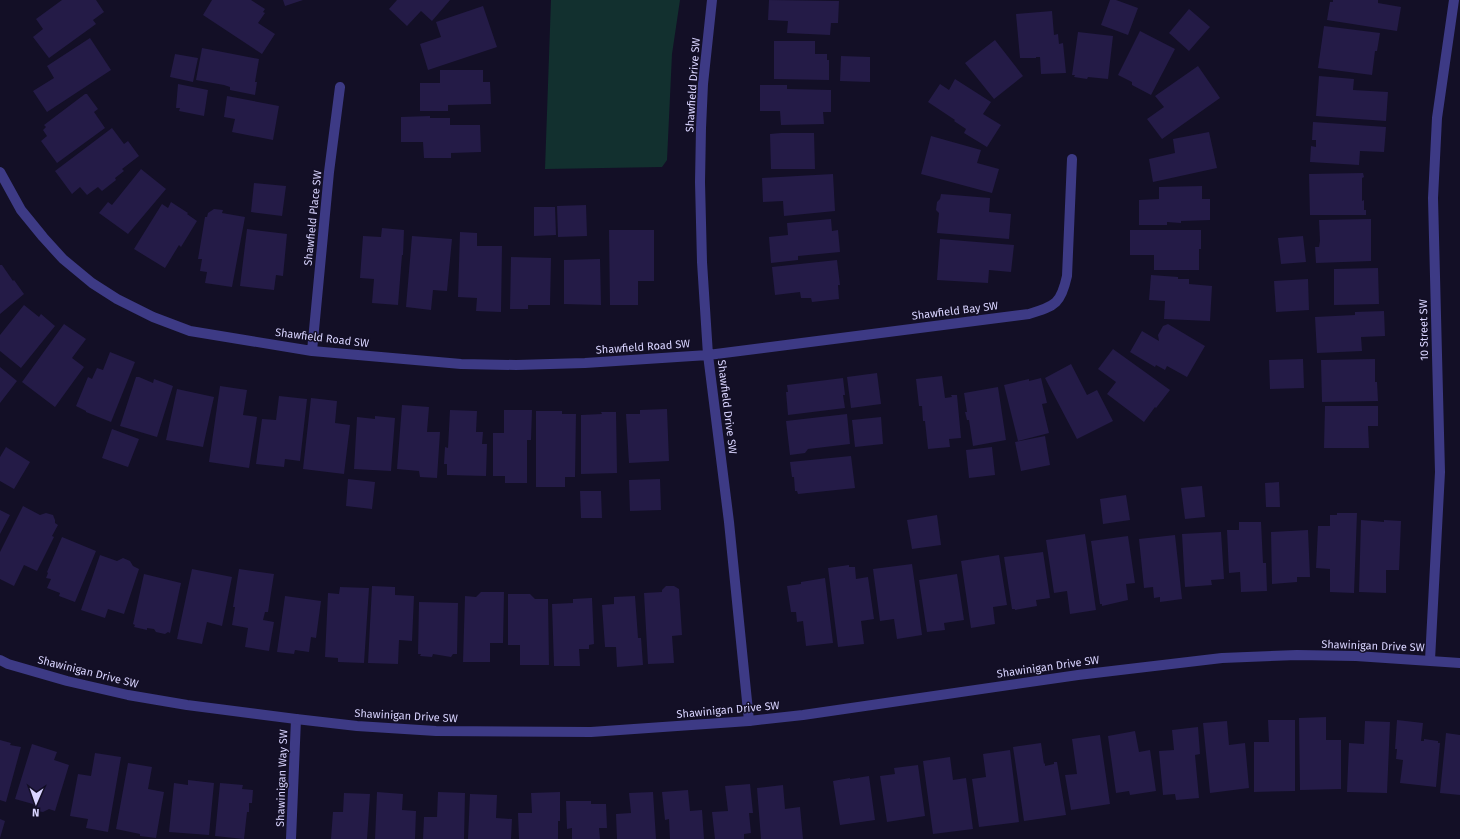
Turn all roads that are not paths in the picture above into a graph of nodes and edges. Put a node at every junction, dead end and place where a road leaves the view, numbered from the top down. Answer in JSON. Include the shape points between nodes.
{"nodes":[{"id":1,"x":712,"y":0,"type":"edge"},
{"id":2,"x":1454,"y":0,"type":"edge"},
{"id":3,"x":340,"y":87,"type":"dead end"},
{"id":4,"x":1072,"y":159,"type":"dead end"},
{"id":5,"x":0,"y":172,"type":"edge"},
{"id":6,"x":312,"y":352,"type":"junction"},
{"id":7,"x":708,"y":355,"type":"junction"},
{"id":8,"x":0,"y":660,"type":"edge"},
{"id":9,"x":1430,"y":660,"type":"junction"},
{"id":10,"x":1460,"y":663,"type":"edge"},
{"id":11,"x":296,"y":719,"type":"junction"},
{"id":12,"x":749,"y":721,"type":"junction"},
{"id":13,"x":291,"y":839,"type":"edge"}],
"edges":[{"from":1,"to":7,"type":"street","name":"Shawfield Drive SW","via":[[703,84],[700,182]]},
{"from":2,"to":9,"type":"street","name":"10 Street SW","via":[[1437,118],[1433,198],[1440,472]]},
{"from":3,"to":6,"type":"street","name":"Shawfield Place SW","via":[[329,172]]},
{"from":4,"to":7,"type":"street","name":"Shawfield Bay SW","via":[[1067,276],[1063,293],[1057,302],[1047,309],[1029,314]]},
{"from":5,"to":6,"type":"street","name":"Shawfield Road SW","via":[[21,210],[43,237],[92,283],[117,300],[190,331]]},
{"from":6,"to":7,"type":"street","name":"Shawfield Road SW","via":[[461,364],[516,365]]},
{"from":7,"to":12,"type":"street","name":"Shawfield Drive SW","via":[[730,522]]},
{"from":8,"to":11,"type":"street","name":"Shawinigan Drive SW","via":[[67,681],[128,694],[187,705]]},
{"from":9,"to":10,"type":"street","name":"Shawinigan Drive SW"},
{"from":9,"to":12,"type":"street","name":"Shawinigan Drive SW","via":[[1297,655],[1222,658],[1078,675]]},
{"from":11,"to":12,"type":"street","name":"Shawinigan Drive SW","via":[[436,731],[511,732],[591,732]]},
{"from":11,"to":13,"type":"street","name":"Shawinigan Way SW"}]}
